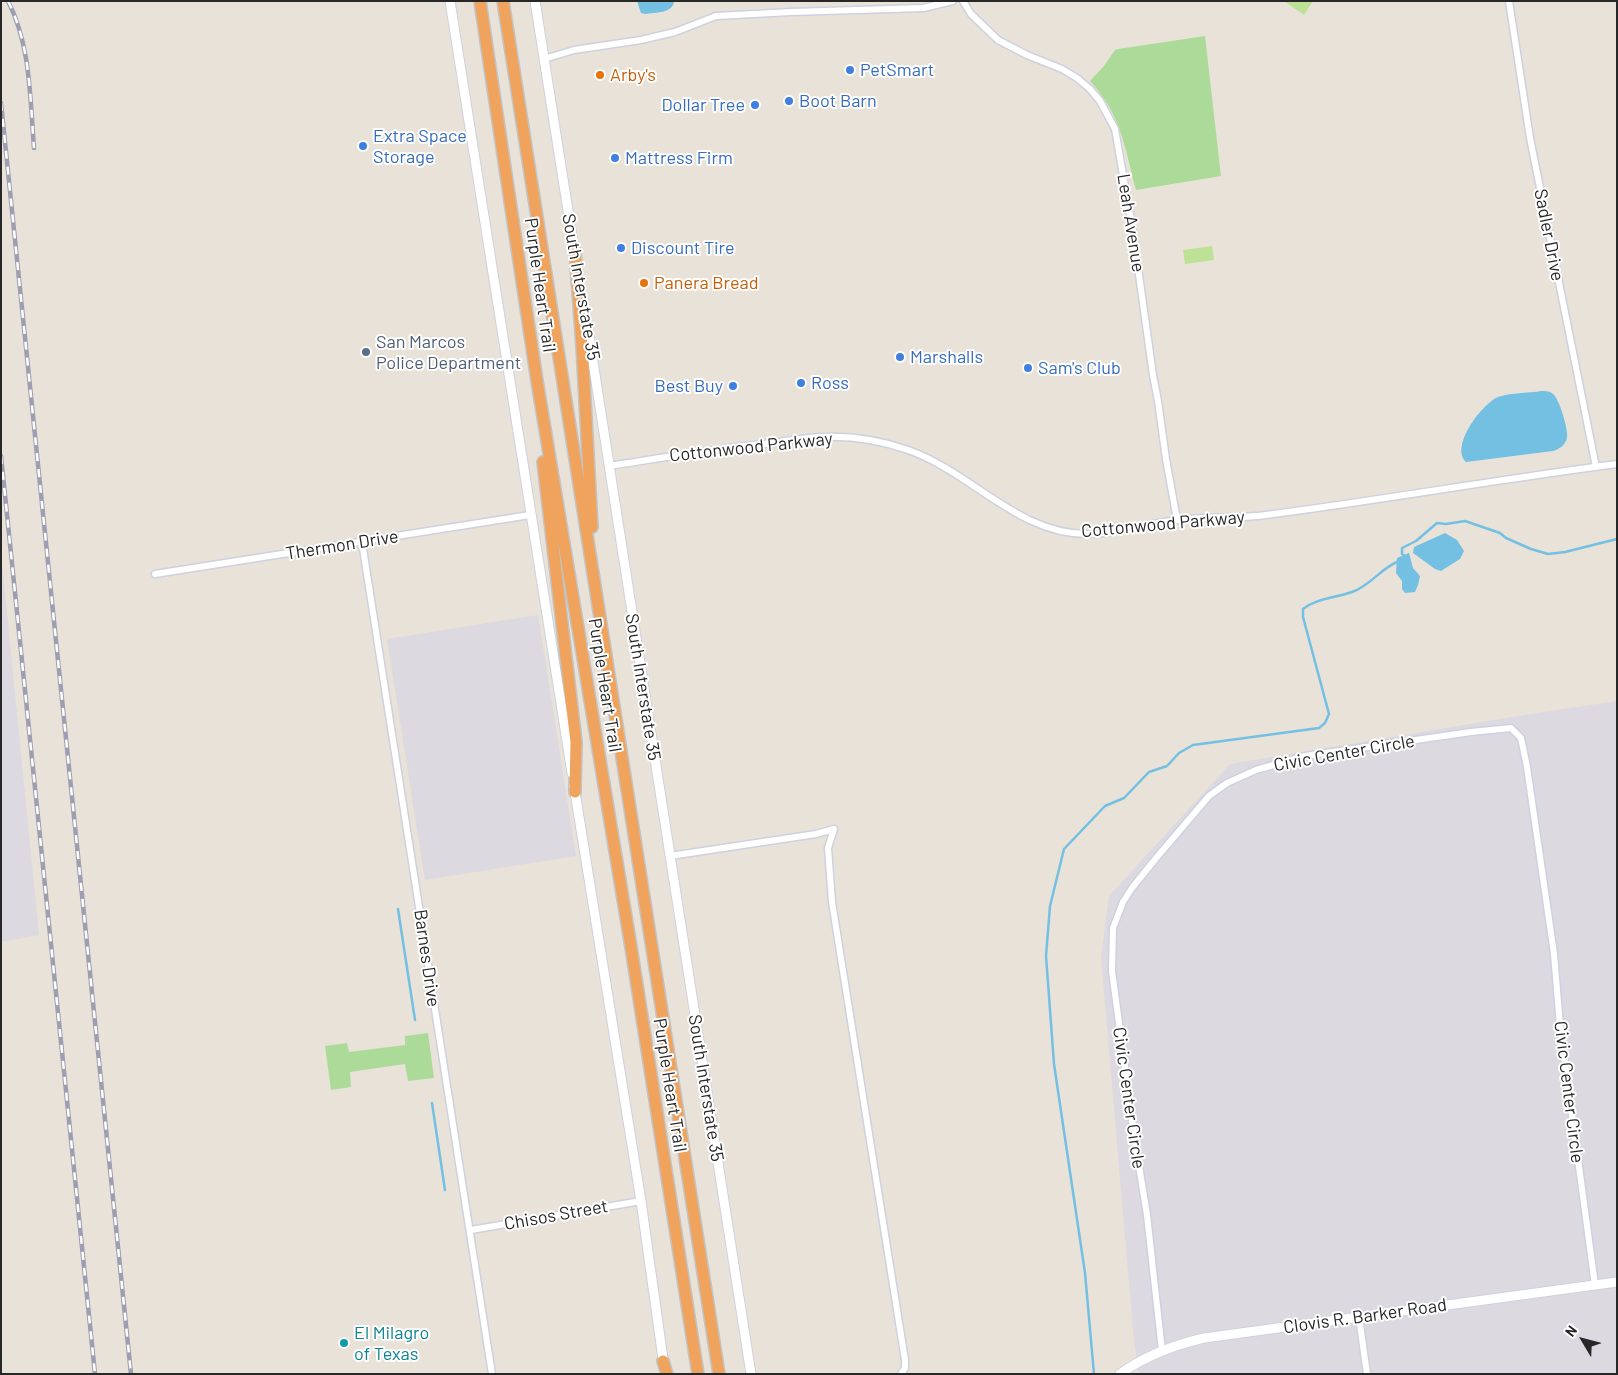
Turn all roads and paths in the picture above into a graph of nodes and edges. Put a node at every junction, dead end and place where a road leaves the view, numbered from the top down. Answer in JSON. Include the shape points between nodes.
{"nodes":[{"id":1,"x":450,"y":1,"type":"edge"},
{"id":2,"x":480,"y":1,"type":"edge"},
{"id":3,"x":503,"y":1,"type":"edge"},
{"id":4,"x":535,"y":1,"type":"edge"},
{"id":5,"x":953,"y":1,"type":"edge"},
{"id":6,"x":963,"y":1,"type":"edge"},
{"id":7,"x":1508,"y":1,"type":"edge"},
{"id":8,"x":544,"y":59,"type":"junction"},
{"id":9,"x":575,"y":251,"type":"junction"},
{"id":10,"x":537,"y":381,"type":"junction"},
{"id":11,"x":1617,"y":464,"type":"edge"},
{"id":12,"x":610,"y":466,"type":"junction"},
{"id":13,"x":1596,"y":467,"type":"junction"},
{"id":14,"x":530,"y":515,"type":"junction"},
{"id":15,"x":1177,"y":520,"type":"junction"},
{"id":16,"x":362,"y":542,"type":"junction"},
{"id":17,"x":155,"y":574,"type":"dead end"},
{"id":18,"x":597,"y":599,"type":"junction"},
{"id":19,"x":575,"y":792,"type":"junction"},
{"id":20,"x":670,"y":856,"type":"junction"},
{"id":21,"x":641,"y":1201,"type":"junction"},
{"id":22,"x":471,"y":1230,"type":"junction"},
{"id":23,"x":1617,"y":1282,"type":"edge"},
{"id":24,"x":1595,"y":1285,"type":"junction"},
{"id":25,"x":1359,"y":1317,"type":"junction"},
{"id":26,"x":1162,"y":1351,"type":"junction"},
{"id":27,"x":663,"y":1361,"type":"joint"},
{"id":28,"x":492,"y":1374,"type":"edge"},
{"id":29,"x":666,"y":1374,"type":"edge"},
{"id":30,"x":698,"y":1374,"type":"edge"},
{"id":31,"x":719,"y":1374,"type":"edge"},
{"id":32,"x":751,"y":1374,"type":"edge"},
{"id":33,"x":900,"y":1374,"type":"edge"},
{"id":34,"x":1120,"y":1374,"type":"edge"},
{"id":35,"x":1367,"y":1374,"type":"edge"}],
"edges":[{"from":1,"to":14,"type":"main road"},
{"from":2,"to":10,"type":"highway","name":"Purple Heart Trail"},
{"from":3,"to":18,"type":"highway","name":"Purple Heart Trail"},
{"from":4,"to":8,"type":"main road","name":"South Interstate 35"},
{"from":5,"to":8,"type":"street","via":[[923,8],[716,16],[675,32],[574,50]]},
{"from":6,"to":15,"type":"street","name":"Leah Avenue","via":[[998,40],[1077,78],[1100,101],[1115,129]]},
{"from":7,"to":13,"type":"street","name":"Sadler Drive","via":[[1530,138]]},
{"from":8,"to":9,"type":"main road","name":"South Interstate 35"},
{"from":9,"to":12,"type":"main road","name":"South Interstate 35"},
{"from":9,"to":18,"type":"highway"},
{"from":10,"to":19,"type":"highway","via":[[538,418],[576,742]]},
{"from":10,"to":30,"type":"highway","name":"Purple Heart Trail"},
{"from":11,"to":13,"type":"street","name":"Cottonwood Parkway"},
{"from":12,"to":15,"type":"street","name":"Cottonwood Parkway","via":[[704,450],[800,439],[853,438],[908,450],[933,461],[1013,512],[1061,530],[1090,534]]},
{"from":12,"to":20,"type":"main road","name":"South Interstate 35"},
{"from":13,"to":15,"type":"street","name":"Cottonwood Parkway","via":[[1264,516]]},
{"from":14,"to":16,"type":"street","name":"Thermon Drive"},
{"from":14,"to":19,"type":"main road"},
{"from":16,"to":17,"type":"street","name":"Thermon Drive"},
{"from":16,"to":22,"type":"street","name":"Barnes Drive"},
{"from":18,"to":31,"type":"highway","name":"Purple Heart Trail"},
{"from":19,"to":21,"type":"main road"},
{"from":20,"to":32,"type":"main road","name":"South Interstate 35"},
{"from":20,"to":33,"type":"street","via":[[816,834],[834,828],[828,848],[832,902],[905,1360],[905,1368]]},
{"from":21,"to":22,"type":"street","name":"Chisos Street"},
{"from":21,"to":27,"type":"main road"},
{"from":22,"to":28,"type":"street","name":"Barnes Drive"},
{"from":23,"to":24,"type":"main road","name":"Clovis R. Barker Road"},
{"from":24,"to":25,"type":"main road","name":"Clovis R. Barker Road"},
{"from":24,"to":26,"type":"street","name":"Civic Center Circle","via":[[1560,1026],[1554,954],[1521,738],[1511,728],[1396,742],[1305,756],[1256,770],[1227,783],[1189,819],[1122,902],[1113,928],[1112,971],[1147,1215]]},
{"from":25,"to":26,"type":"main road","name":"Clovis R. Barker Road","via":[[1204,1338]]},
{"from":25,"to":35,"type":"street"},
{"from":26,"to":34,"type":"main road","name":"Clovis R. Barker Road","via":[[1142,1359]]},
{"from":27,"to":29,"type":"highway"}]}
